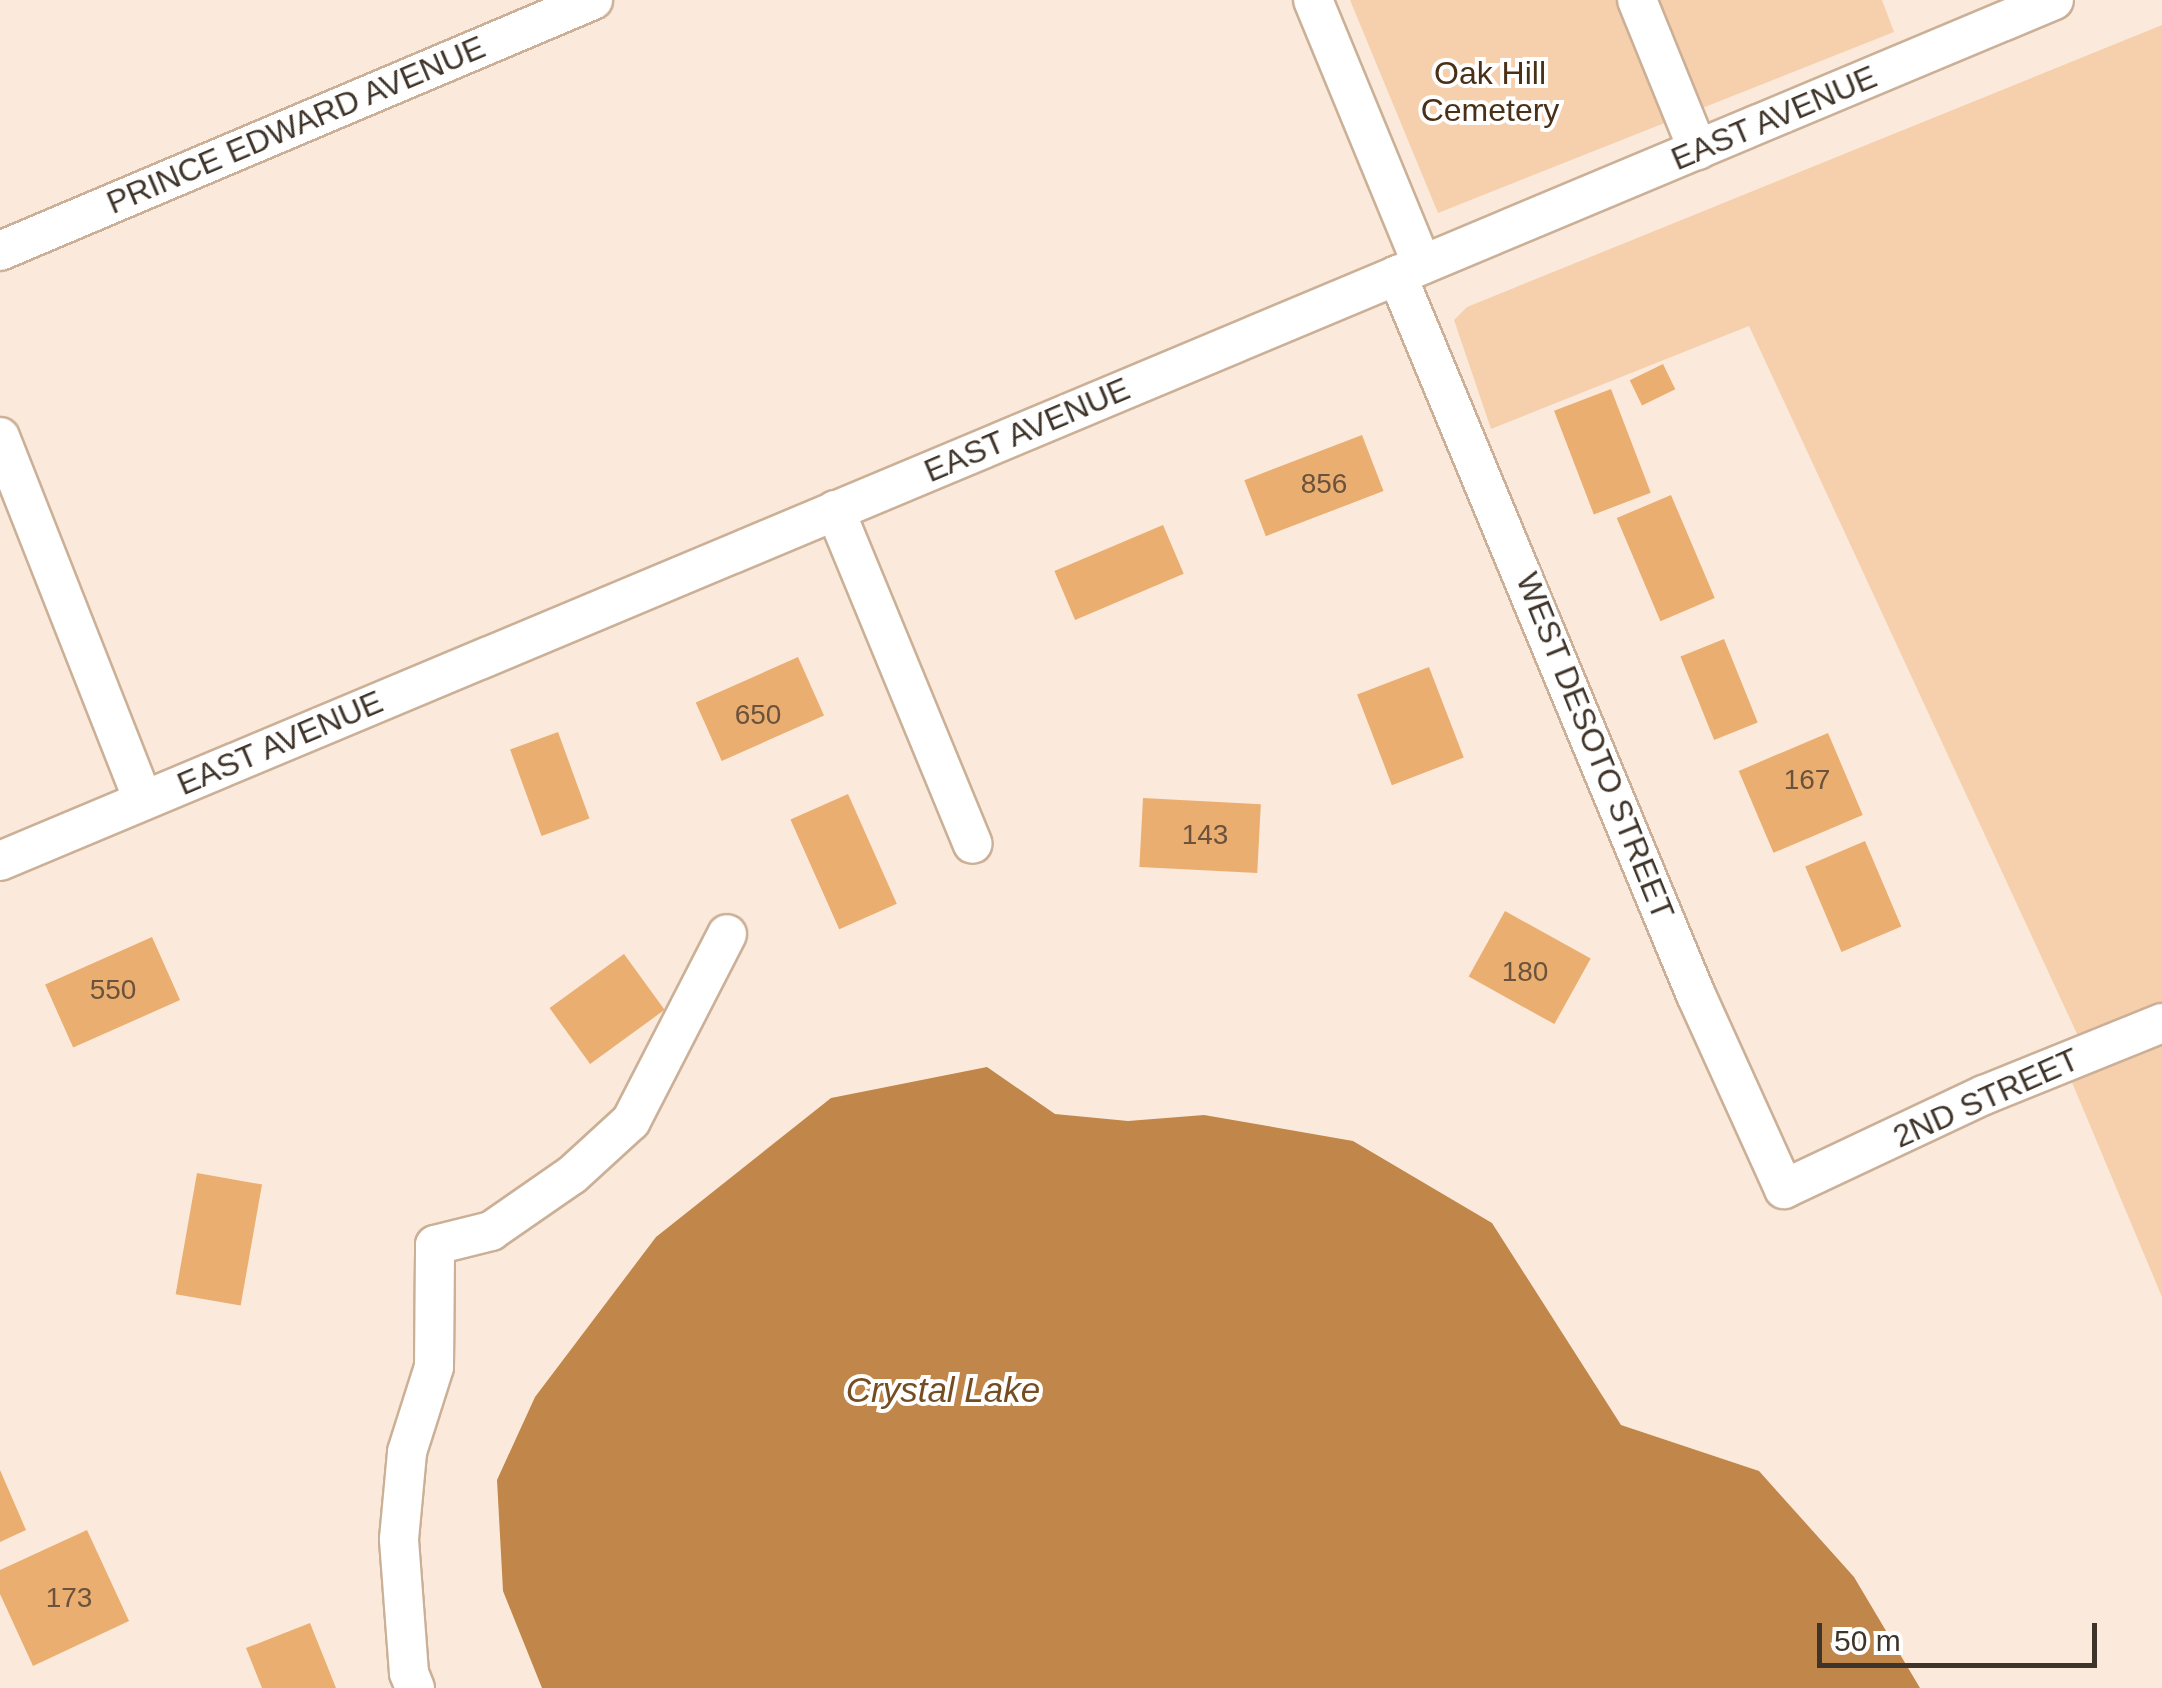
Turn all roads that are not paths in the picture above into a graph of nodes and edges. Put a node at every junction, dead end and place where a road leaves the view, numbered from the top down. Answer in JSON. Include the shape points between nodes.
{"nodes":[{"id":1,"x":593,"y":0,"type":"edge"},
{"id":2,"x":1313,"y":0,"type":"edge"},
{"id":3,"x":1637,"y":0,"type":"edge"},
{"id":4,"x":2054,"y":0,"type":"edge"},
{"id":5,"x":1698,"y":150,"type":"junction"},
{"id":6,"x":0,"y":251,"type":"edge"},
{"id":7,"x":1409,"y":270,"type":"junction"},
{"id":8,"x":0,"y":437,"type":"edge"},
{"id":9,"x":835,"y":510,"type":"junction"},
{"id":10,"x":144,"y":800,"type":"junction"},
{"id":11,"x":974,"y":844,"type":"dead end"},
{"id":12,"x":0,"y":860,"type":"edge"},
{"id":13,"x":727,"y":934,"type":"dead end"},
{"id":14,"x":2162,"y":1023,"type":"edge"},
{"id":15,"x":1812,"y":1176,"type":"joint"},
{"id":16,"x":416,"y":1688,"type":"edge"}],
"edges":[{"from":1,"to":6,"type":"street","name":"PRINCE EDWARD AVENUE"},
{"from":2,"to":7,"type":"street"},
{"from":3,"to":5,"type":"street"},
{"from":4,"to":5,"type":"street","name":"EAST AVENUE"},
{"from":5,"to":7,"type":"street","name":"EAST AVENUE"},
{"from":7,"to":9,"type":"street","name":"EAST AVENUE"},
{"from":7,"to":15,"type":"street","name":"WEST DESOTO STREET","via":[[1696,995],[1784,1188]]},
{"from":8,"to":10,"type":"street"},
{"from":9,"to":10,"type":"street","name":"EAST AVENUE"},
{"from":9,"to":11,"type":"street"},
{"from":10,"to":12,"type":"street","name":"EAST AVENUE"},
{"from":13,"to":16,"type":"street","via":[[631,1121],[572,1175],[491,1231],[435,1245],[434,1367],[407,1452],[399,1539],[408,1672]]},
{"from":14,"to":15,"type":"street","name":"2ND STREET"}]}
